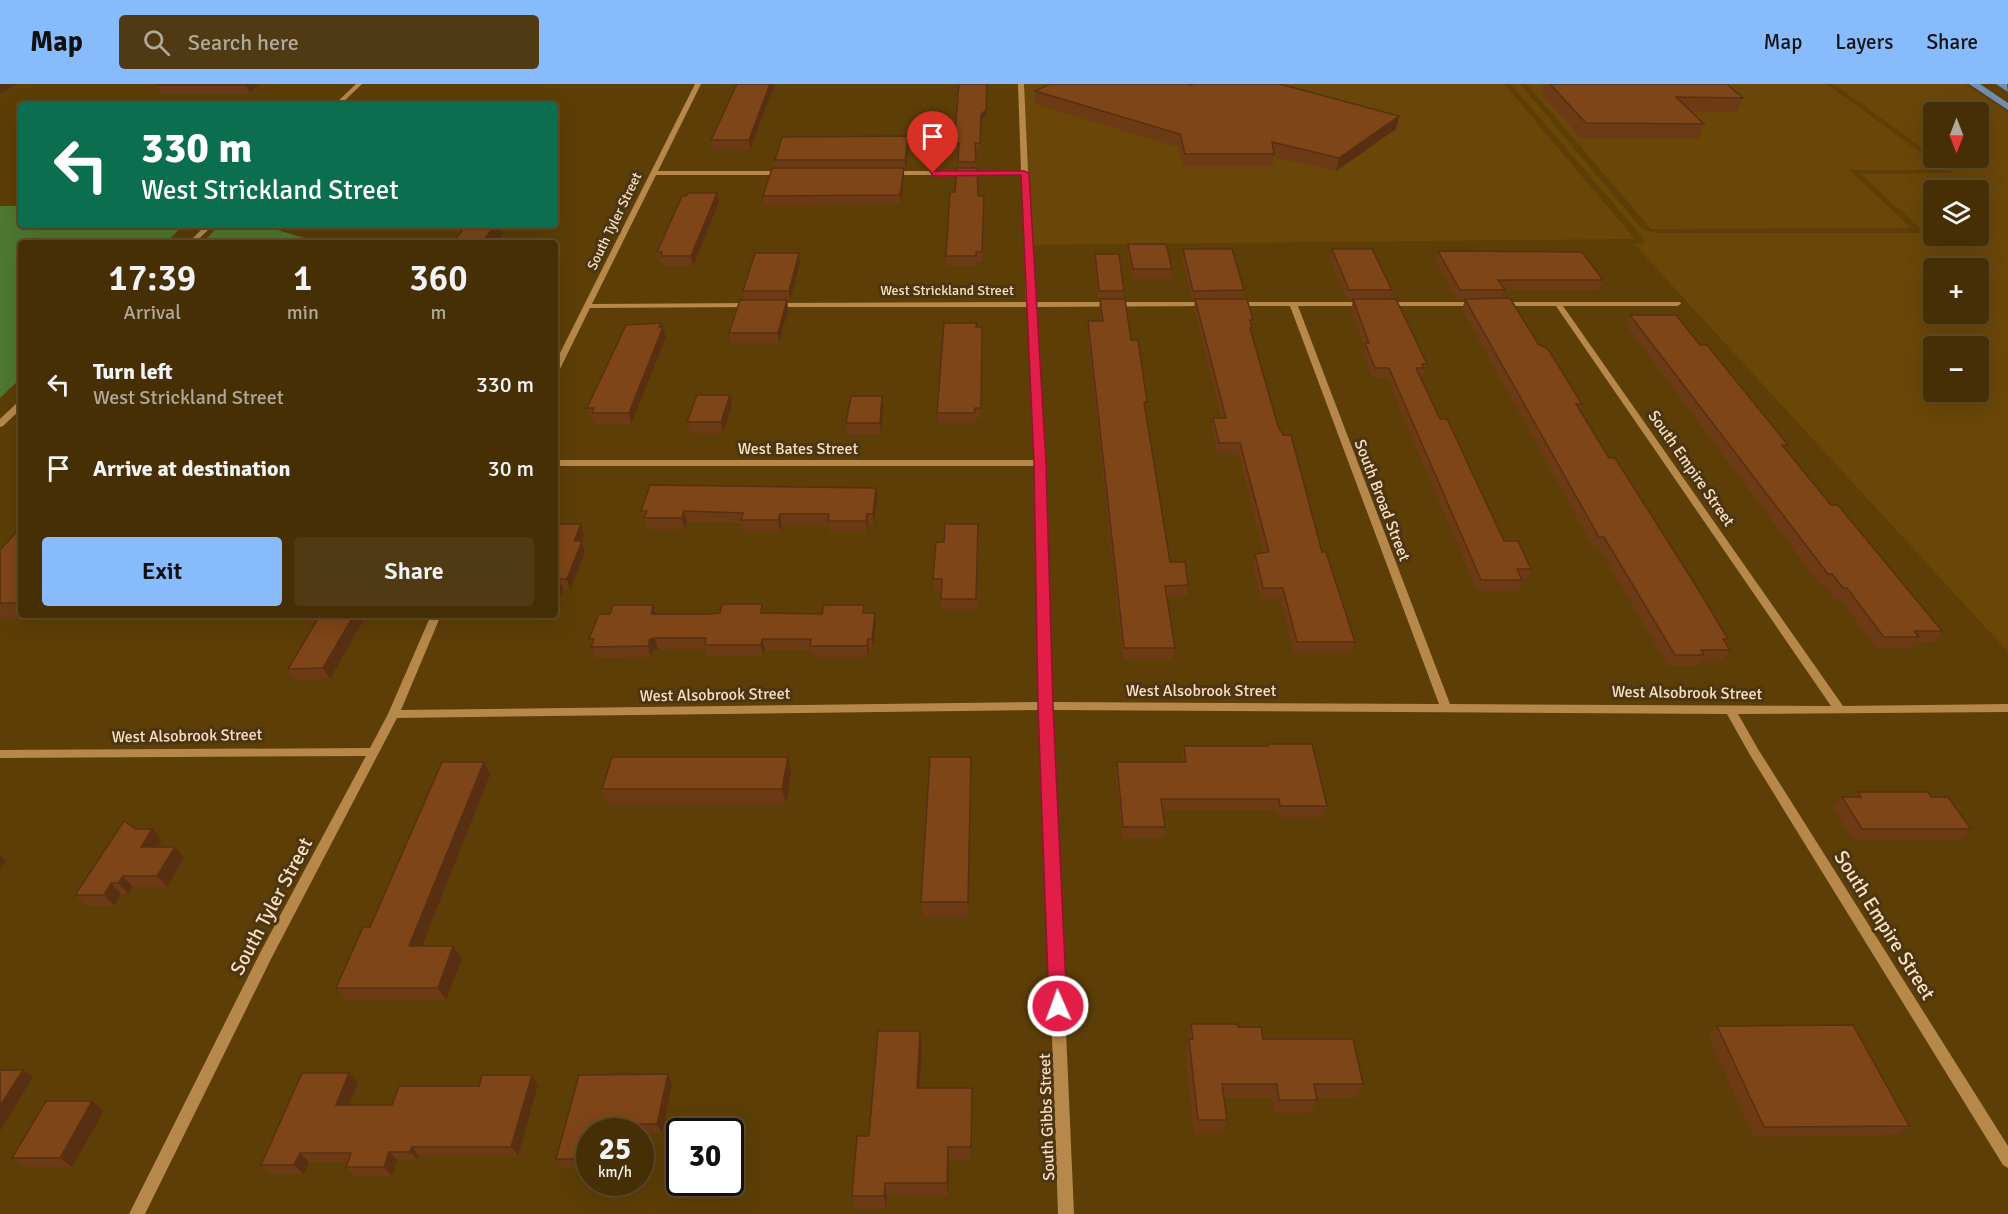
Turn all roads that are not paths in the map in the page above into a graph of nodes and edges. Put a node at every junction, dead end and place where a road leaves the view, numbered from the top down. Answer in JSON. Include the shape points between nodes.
{"nodes":[{"id":1,"x":359,"y":84,"type":"edge"},
{"id":2,"x":698,"y":84,"type":"edge"},
{"id":3,"x":1021,"y":84,"type":"edge"},
{"id":4,"x":1974,"y":84,"type":"edge"},
{"id":5,"x":2001,"y":84,"type":"edge"},
{"id":6,"x":2008,"y":89,"type":"edge"},
{"id":7,"x":340,"y":102,"type":"edge"},
{"id":8,"x":2008,"y":107,"type":"edge"},
{"id":9,"x":654,"y":173,"type":"junction"},
{"id":10,"x":794,"y":173,"type":"edge"},
{"id":11,"x":887,"y":173,"type":"edge"},
{"id":12,"x":1024,"y":173,"type":"junction"},
{"id":13,"x":207,"y":228,"type":"edge"},
{"id":14,"x":194,"y":240,"type":"edge"},
{"id":15,"x":1030,"y":303,"type":"junction"},
{"id":16,"x":1293,"y":304,"type":"junction"},
{"id":17,"x":1558,"y":304,"type":"junction"},
{"id":18,"x":1677,"y":304,"type":"dead end"},
{"id":19,"x":588,"y":306,"type":"junction"},
{"id":20,"x":558,"y":365,"type":"edge"},
{"id":21,"x":18,"y":407,"type":"edge"},
{"id":22,"x":0,"y":424,"type":"edge"},
{"id":23,"x":558,"y":463,"type":"edge"},
{"id":24,"x":1040,"y":463,"type":"junction"},
{"id":25,"x":435,"y":618,"type":"edge"},
{"id":26,"x":1046,"y":706,"type":"junction"},
{"id":27,"x":1445,"y":706,"type":"junction"},
{"id":28,"x":2008,"y":708,"type":"edge"},
{"id":29,"x":1730,"y":709,"type":"junction"},
{"id":30,"x":1840,"y":710,"type":"junction"},
{"id":31,"x":394,"y":714,"type":"junction"},
{"id":32,"x":374,"y":753,"type":"junction"},
{"id":33,"x":0,"y":754,"type":"edge"},
{"id":34,"x":2008,"y":1160,"type":"edge"},
{"id":35,"x":137,"y":1214,"type":"edge"},
{"id":36,"x":1066,"y":1214,"type":"edge"}],
"edges":[{"from":1,"to":7,"type":"street"},
{"from":2,"to":9,"type":"street","name":"South Tyler Street"},
{"from":3,"to":12,"type":"street","name":"South Gibbs Street"},
{"from":4,"to":8,"type":"main road"},
{"from":5,"to":6,"type":"main road"},
{"from":9,"to":10,"type":"street"},
{"from":9,"to":19,"type":"street","name":"South Tyler Street"},
{"from":11,"to":12,"type":"street"},
{"from":12,"to":15,"type":"street","name":"South Gibbs Street"},
{"from":13,"to":14,"type":"street"},
{"from":15,"to":16,"type":"street","name":"West Strickland Street"},
{"from":15,"to":19,"type":"street","name":"West Strickland Street"},
{"from":15,"to":24,"type":"street","name":"South Gibbs Street"},
{"from":16,"to":17,"type":"street","name":"West Strickland Street"},
{"from":16,"to":27,"type":"street","name":"South Broad Street"},
{"from":17,"to":18,"type":"street"},
{"from":17,"to":30,"type":"street","name":"South Empire Street"},
{"from":19,"to":20,"type":"street","name":"South Tyler Street"},
{"from":21,"to":22,"type":"street"},
{"from":23,"to":24,"type":"street","name":"West Bates Street"},
{"from":24,"to":26,"type":"street","name":"South Gibbs Street"},
{"from":25,"to":31,"type":"street","name":"South Tyler Street"},
{"from":26,"to":27,"type":"street","name":"West Alsobrook Street"},
{"from":26,"to":31,"type":"street","name":"West Alsobrook Street"},
{"from":26,"to":36,"type":"street","name":"South Gibbs Street"},
{"from":27,"to":29,"type":"street","name":"West Alsobrook Street"},
{"from":28,"to":30,"type":"street","name":"West Alsobrook Street"},
{"from":29,"to":30,"type":"street","name":"West Alsobrook Street"},
{"from":29,"to":34,"type":"street","name":"South Empire Street"},
{"from":31,"to":32,"type":"street","name":"South Tyler Street"},
{"from":32,"to":33,"type":"street","name":"West Alsobrook Street"},
{"from":32,"to":35,"type":"street","name":"South Tyler Street","via":[[266,955]]}]}
